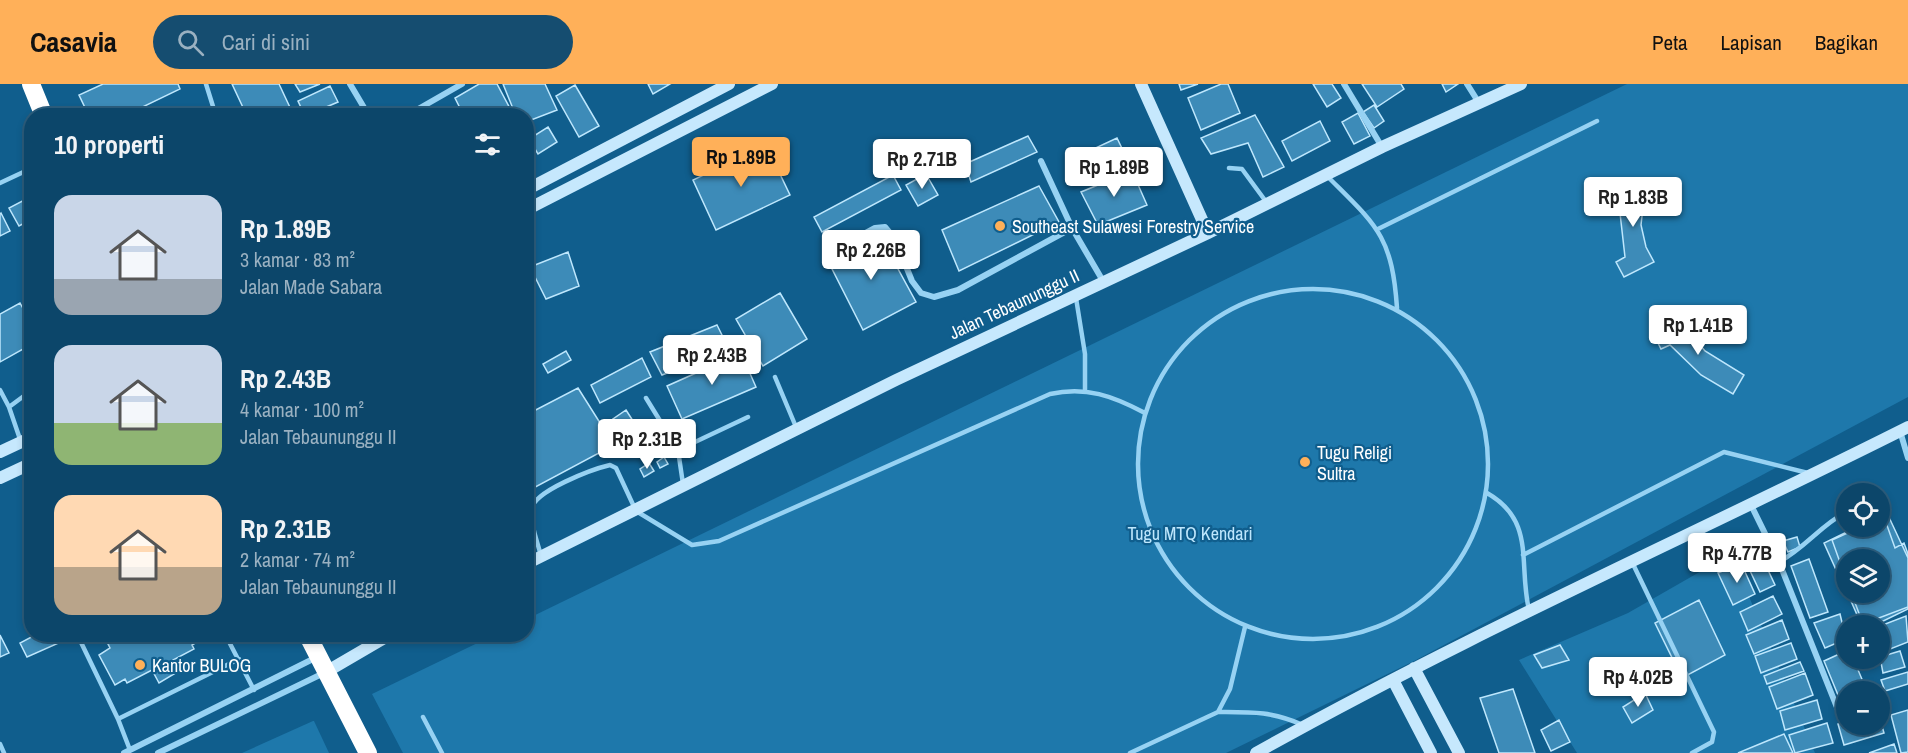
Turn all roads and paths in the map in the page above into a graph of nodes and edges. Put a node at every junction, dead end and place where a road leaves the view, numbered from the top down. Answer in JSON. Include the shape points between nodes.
{"nodes":[{"id":1,"x":31,"y":84,"type":"edge"},
{"id":2,"x":206,"y":84,"type":"edge"},
{"id":3,"x":350,"y":84,"type":"edge"},
{"id":4,"x":462,"y":84,"type":"edge"},
{"id":5,"x":729,"y":84,"type":"edge"},
{"id":6,"x":772,"y":84,"type":"edge"},
{"id":7,"x":1141,"y":84,"type":"edge"},
{"id":8,"x":1344,"y":84,"type":"edge"},
{"id":9,"x":1467,"y":84,"type":"edge"},
{"id":10,"x":1521,"y":84,"type":"edge"},
{"id":11,"x":1479,"y":104,"type":"junction"},
{"id":12,"x":41,"y":108,"type":"edge"},
{"id":13,"x":214,"y":108,"type":"edge"},
{"id":14,"x":364,"y":108,"type":"edge"},
{"id":15,"x":420,"y":108,"type":"edge"},
{"id":16,"x":1597,"y":120,"type":"dead end"},
{"id":17,"x":1382,"y":147,"type":"junction"},
{"id":18,"x":1041,"y":161,"type":"dead end"},
{"id":19,"x":1229,"y":168,"type":"dead end"},
{"id":20,"x":24,"y":171,"type":"edge"},
{"id":21,"x":1327,"y":176,"type":"junction"},
{"id":22,"x":0,"y":181,"type":"edge"},
{"id":23,"x":534,"y":186,"type":"edge"},
{"id":24,"x":1267,"y":203,"type":"junction"},
{"id":25,"x":534,"y":206,"type":"edge"},
{"id":26,"x":1072,"y":228,"type":"junction"},
{"id":27,"x":1378,"y":229,"type":"junction"},
{"id":28,"x":1208,"y":233,"type":"junction"},
{"id":29,"x":849,"y":242,"type":"dead end"},
{"id":30,"x":1104,"y":281,"type":"junction"},
{"id":31,"x":1076,"y":294,"type":"junction"},
{"id":32,"x":1397,"y":308,"type":"junction"},
{"id":33,"x":775,"y":377,"type":"dead end"},
{"id":34,"x":0,"y":390,"type":"edge"},
{"id":35,"x":1085,"y":391,"type":"junction"},
{"id":36,"x":24,"y":396,"type":"edge"},
{"id":37,"x":646,"y":398,"type":"dead end"},
{"id":38,"x":9,"y":407,"type":"junction"},
{"id":39,"x":1145,"y":413,"type":"junction"},
{"id":40,"x":748,"y":417,"type":"dead end"},
{"id":41,"x":797,"y":429,"type":"junction"},
{"id":42,"x":1904,"y":429,"type":"edge"},
{"id":43,"x":24,"y":435,"type":"edge"},
{"id":44,"x":24,"y":440,"type":"edge"},
{"id":45,"x":678,"y":450,"type":"junction"},
{"id":46,"x":0,"y":452,"type":"edge"},
{"id":47,"x":1908,"y":458,"type":"edge"},
{"id":48,"x":24,"y":467,"type":"edge"},
{"id":49,"x":1812,"y":474,"type":"junction"},
{"id":50,"x":0,"y":478,"type":"edge"},
{"id":51,"x":684,"y":486,"type":"junction"},
{"id":52,"x":1487,"y":493,"type":"junction"},
{"id":53,"x":534,"y":502,"type":"edge"},
{"id":54,"x":1751,"y":505,"type":"junction"},
{"id":55,"x":636,"y":511,"type":"junction"},
{"id":56,"x":1836,"y":518,"type":"edge"},
{"id":57,"x":534,"y":524,"type":"edge"},
{"id":58,"x":1523,"y":555,"type":"junction"},
{"id":59,"x":541,"y":556,"type":"junction"},
{"id":60,"x":534,"y":560,"type":"edge"},
{"id":61,"x":1632,"y":562,"type":"junction"},
{"id":62,"x":1779,"y":562,"type":"junction"},
{"id":63,"x":1529,"y":610,"type":"junction"},
{"id":64,"x":1245,"y":627,"type":"junction"},
{"id":65,"x":81,"y":642,"type":"edge"},
{"id":66,"x":229,"y":642,"type":"edge"},
{"id":67,"x":311,"y":642,"type":"edge"},
{"id":68,"x":372,"y":642,"type":"edge"},
{"id":69,"x":239,"y":659,"type":"junction"},
{"id":70,"x":322,"y":664,"type":"junction"},
{"id":71,"x":1414,"y":668,"type":"junction"},
{"id":72,"x":1393,"y":680,"type":"junction"},
{"id":73,"x":254,"y":690,"type":"junction"},
{"id":74,"x":1836,"y":705,"type":"edge"},
{"id":75,"x":1218,"y":712,"type":"junction"},
{"id":76,"x":423,"y":717,"type":"dead end"},
{"id":77,"x":118,"y":719,"type":"junction"},
{"id":78,"x":1306,"y":726,"type":"junction"},
{"id":79,"x":0,"y":744,"type":"edge"},
{"id":80,"x":1274,"y":748,"type":"edge"},
{"id":81,"x":127,"y":752,"type":"edge"},
{"id":82,"x":4,"y":753,"type":"edge"},
{"id":83,"x":158,"y":753,"type":"edge"},
{"id":84,"x":368,"y":753,"type":"edge"},
{"id":85,"x":442,"y":753,"type":"edge"},
{"id":86,"x":1131,"y":753,"type":"edge"},
{"id":87,"x":1256,"y":753,"type":"edge"},
{"id":88,"x":1431,"y":753,"type":"edge"},
{"id":89,"x":1460,"y":753,"type":"edge"},
{"id":90,"x":1692,"y":753,"type":"edge"}],
"edges":[{"from":1,"to":12,"type":"highway"},
{"from":2,"to":13,"type":"lane"},
{"from":3,"to":14,"type":"street"},
{"from":4,"to":15,"type":"street"},
{"from":5,"to":23,"type":"street"},
{"from":6,"to":25,"type":"street"},
{"from":7,"to":28,"type":"street"},
{"from":8,"to":17,"type":"street"},
{"from":9,"to":11,"type":"street"},
{"from":10,"to":11,"type":"street","name":"Jalan Tebaununggu II"},
{"from":11,"to":17,"type":"street","name":"Jalan Tebaununggu II"},
{"from":16,"to":27,"type":"lane"},
{"from":17,"to":21,"type":"street","name":"Jalan Tebaununggu II"},
{"from":18,"to":26,"type":"street"},
{"from":19,"to":24,"type":"lane","via":[[1242,169]]},
{"from":20,"to":22,"type":"lane"},
{"from":21,"to":24,"type":"street","name":"Jalan Tebaununggu II"},
{"from":21,"to":27,"type":"lane"},
{"from":24,"to":28,"type":"street","name":"Jalan Tebaununggu II"},
{"from":26,"to":29,"type":"street","via":[[957,290],[934,297],[921,292],[912,281],[885,226]]},
{"from":26,"to":30,"type":"street"},
{"from":27,"to":32,"type":"lane","via":[[1393,271]]},
{"from":28,"to":30,"type":"street","name":"Jalan Tebaununggu II"},
{"from":30,"to":31,"type":"street","name":"Jalan Tebaununggu II"},
{"from":31,"to":35,"type":"lane","via":[[1085,354]]},
{"from":31,"to":41,"type":"street","name":"Jalan Tebaununggu II"},
{"from":32,"to":39,"type":"lane","via":[[1355,292],[1311,287],[1268,294],[1226,311],[1191,338],[1163,372]]},
{"from":32,"to":52,"type":"lane","via":[[1440,341],[1472,386],[1488,438]]},
{"from":33,"to":41,"type":"lane"},
{"from":34,"to":38,"type":"lane"},
{"from":35,"to":39,"type":"lane","via":[[1119,399]]},
{"from":35,"to":55,"type":"lane","via":[[1071,389],[1031,401],[719,541],[692,545]]},
{"from":36,"to":38,"type":"lane"},
{"from":37,"to":45,"type":"lane"},
{"from":38,"to":43,"type":"lane"},
{"from":39,"to":64,"type":"lane","via":[[1137,454],[1140,497],[1153,539],[1176,576],[1207,606]]},
{"from":40,"to":45,"type":"lane"},
{"from":41,"to":51,"type":"street","name":"Jalan Tebaununggu II"},
{"from":42,"to":47,"type":"street"},
{"from":42,"to":49,"type":"street"},
{"from":44,"to":46,"type":"street"},
{"from":45,"to":51,"type":"lane"},
{"from":48,"to":50,"type":"street"},
{"from":49,"to":54,"type":"street"},
{"from":49,"to":58,"type":"lane","via":[[1724,452]]},
{"from":51,"to":55,"type":"street","name":"Jalan Tebaununggu II"},
{"from":52,"to":58,"type":"lane","via":[[1516,518]]},
{"from":52,"to":64,"type":"lane","via":[[1474,536],[1462,556],[1450,575],[1417,606],[1377,628],[1333,639],[1288,639]]},
{"from":53,"to":55,"type":"lane","via":[[570,478],[610,465]]},
{"from":54,"to":61,"type":"street"},
{"from":54,"to":62,"type":"street"},
{"from":55,"to":59,"type":"street","name":"Jalan Tebaununggu II"},
{"from":56,"to":62,"type":"lane","via":[[1800,551]]},
{"from":57,"to":59,"type":"lane"},
{"from":58,"to":63,"type":"lane"},
{"from":59,"to":60,"type":"street","name":"Jalan Tebaununggu II"},
{"from":61,"to":63,"type":"street"},
{"from":61,"to":90,"type":"lane","via":[[1713,732],[1712,742]]},
{"from":62,"to":74,"type":"street"},
{"from":63,"to":71,"type":"street"},
{"from":64,"to":75,"type":"lane","via":[[1230,689]]},
{"from":65,"to":77,"type":"lane"},
{"from":66,"to":69,"type":"lane"},
{"from":67,"to":70,"type":"highway"},
{"from":68,"to":70,"type":"street"},
{"from":69,"to":73,"type":"lane"},
{"from":69,"to":77,"type":"lane"},
{"from":70,"to":73,"type":"street"},
{"from":70,"to":83,"type":"street"},
{"from":70,"to":84,"type":"highway"},
{"from":71,"to":72,"type":"street"},
{"from":71,"to":89,"type":"street"},
{"from":72,"to":78,"type":"street"},
{"from":72,"to":88,"type":"street"},
{"from":73,"to":81,"type":"street"},
{"from":75,"to":78,"type":"lane","via":[[1272,713]]},
{"from":75,"to":86,"type":"lane"},
{"from":76,"to":85,"type":"lane"},
{"from":77,"to":81,"type":"lane"},
{"from":78,"to":80,"type":"street"},
{"from":79,"to":82,"type":"lane"},
{"from":80,"to":87,"type":"street"}]}
